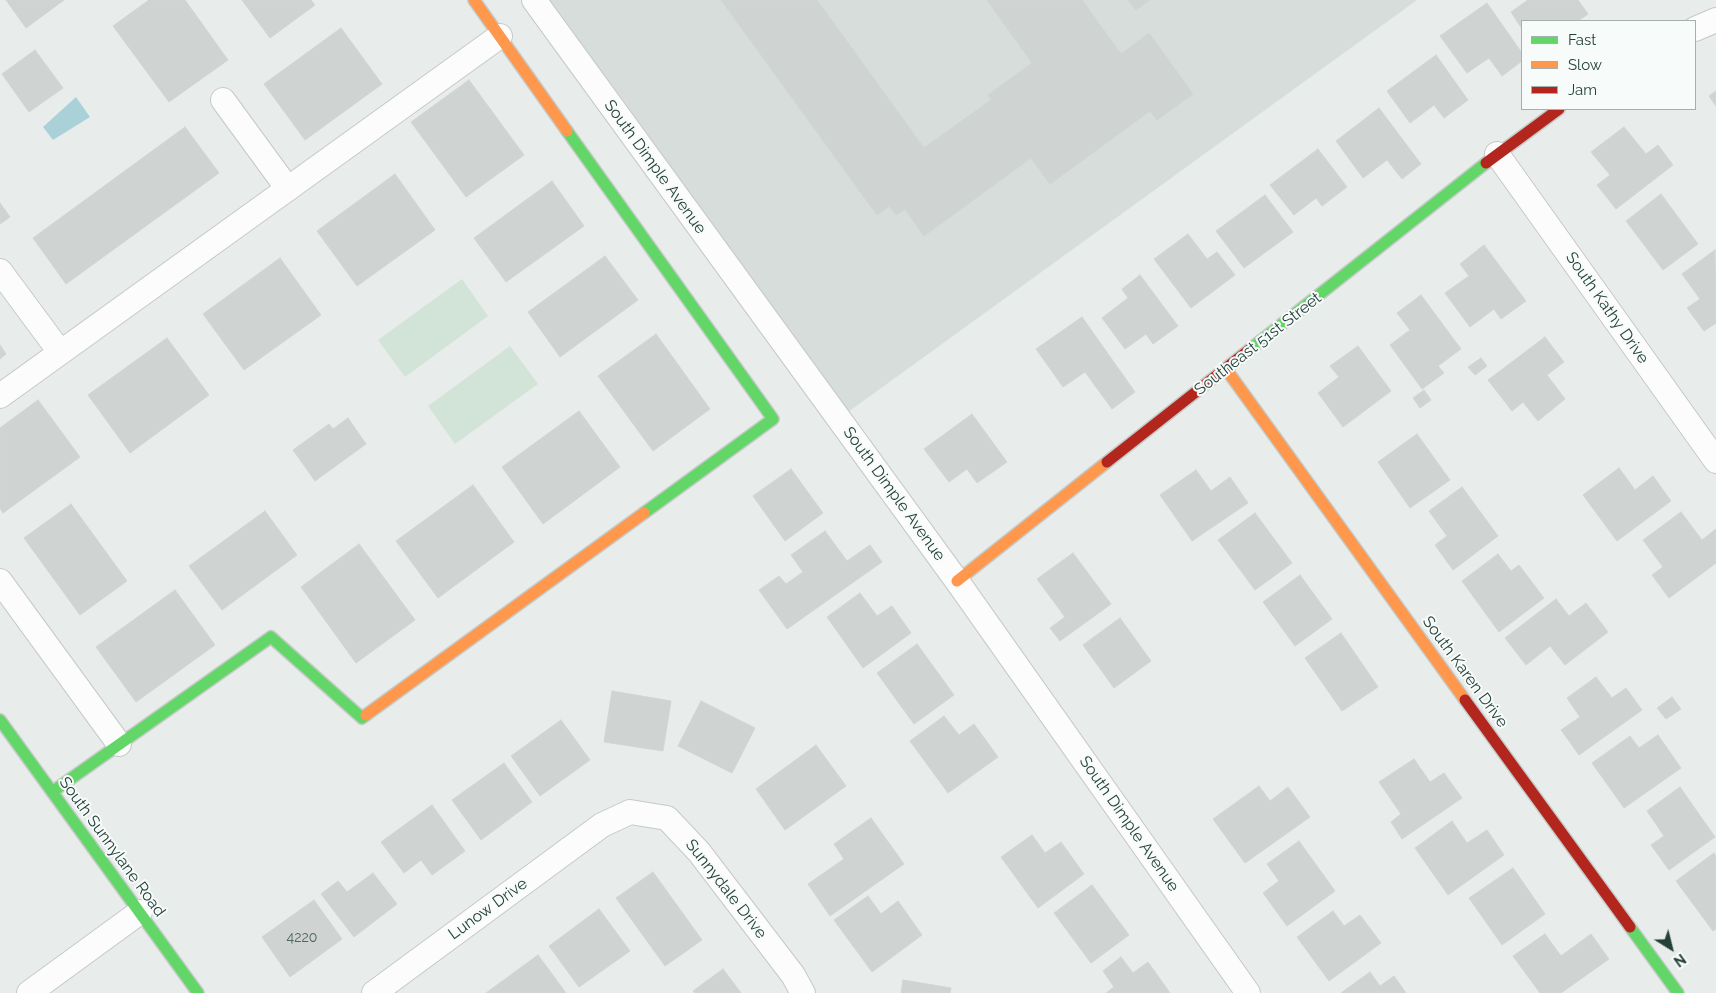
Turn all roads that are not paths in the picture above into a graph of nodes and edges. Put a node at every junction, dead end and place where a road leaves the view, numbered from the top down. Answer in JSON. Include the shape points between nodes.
{"nodes":[{"id":1,"x":474,"y":0,"type":"edge"},
{"id":2,"x":534,"y":0,"type":"edge"},
{"id":3,"x":1716,"y":20,"type":"edge"},
{"id":4,"x":1696,"y":29,"type":"edge"},
{"id":5,"x":500,"y":36,"type":"junction"},
{"id":6,"x":223,"y":100,"type":"dead end"},
{"id":7,"x":1558,"y":110,"type":"edge"},
{"id":8,"x":1497,"y":154,"type":"junction"},
{"id":9,"x":288,"y":189,"type":"junction"},
{"id":10,"x":0,"y":271,"type":"edge"},
{"id":11,"x":60,"y":352,"type":"junction"},
{"id":12,"x":1226,"y":369,"type":"junction"},
{"id":13,"x":0,"y":396,"type":"edge"},
{"id":14,"x":1716,"y":461,"type":"edge"},
{"id":15,"x":957,"y":580,"type":"junction"},
{"id":16,"x":0,"y":581,"type":"edge"},
{"id":17,"x":0,"y":720,"type":"edge"},
{"id":18,"x":119,"y":744,"type":"junction"},
{"id":19,"x":52,"y":792,"type":"junction"},
{"id":20,"x":602,"y":824,"type":"joint"},
{"id":21,"x":140,"y":912,"type":"junction"},
{"id":22,"x":29,"y":993,"type":"edge"},
{"id":23,"x":198,"y":993,"type":"edge"},
{"id":24,"x":374,"y":993,"type":"edge"},
{"id":25,"x":802,"y":993,"type":"edge"},
{"id":26,"x":1248,"y":993,"type":"edge"},
{"id":27,"x":1678,"y":993,"type":"edge"}],
"edges":[{"from":1,"to":5,"type":"street"},
{"from":2,"to":15,"type":"street","name":"South Dimple Avenue"},
{"from":3,"to":4,"type":"street"},
{"from":5,"to":9,"type":"street"},
{"from":5,"to":18,"type":"street","via":[[773,419],[362,718],[271,637]]},
{"from":6,"to":9,"type":"street"},
{"from":7,"to":8,"type":"street","name":"Southeast 51st Street"},
{"from":8,"to":12,"type":"street","name":"Southeast 51st Street"},
{"from":8,"to":14,"type":"street","name":"South Kathy Drive"},
{"from":9,"to":11,"type":"street"},
{"from":10,"to":11,"type":"street"},
{"from":11,"to":13,"type":"street"},
{"from":12,"to":15,"type":"street","name":"Southeast 51st Street"},
{"from":12,"to":27,"type":"street","name":"South Karen Drive"},
{"from":15,"to":26,"type":"street","name":"South Dimple Avenue"},
{"from":16,"to":18,"type":"street"},
{"from":17,"to":19,"type":"street","name":"South Sunnylane Road"},
{"from":18,"to":19,"type":"street"},
{"from":19,"to":21,"type":"street","name":"South Sunnylane Road"},
{"from":20,"to":24,"type":"street","name":"Lunow Drive"},
{"from":20,"to":25,"type":"street","name":"Sunnydale Drive","via":[[630,812],[667,818],[700,852],[793,976]]},
{"from":21,"to":22,"type":"street"},
{"from":21,"to":23,"type":"street","name":"South Sunnylane Road"}]}
